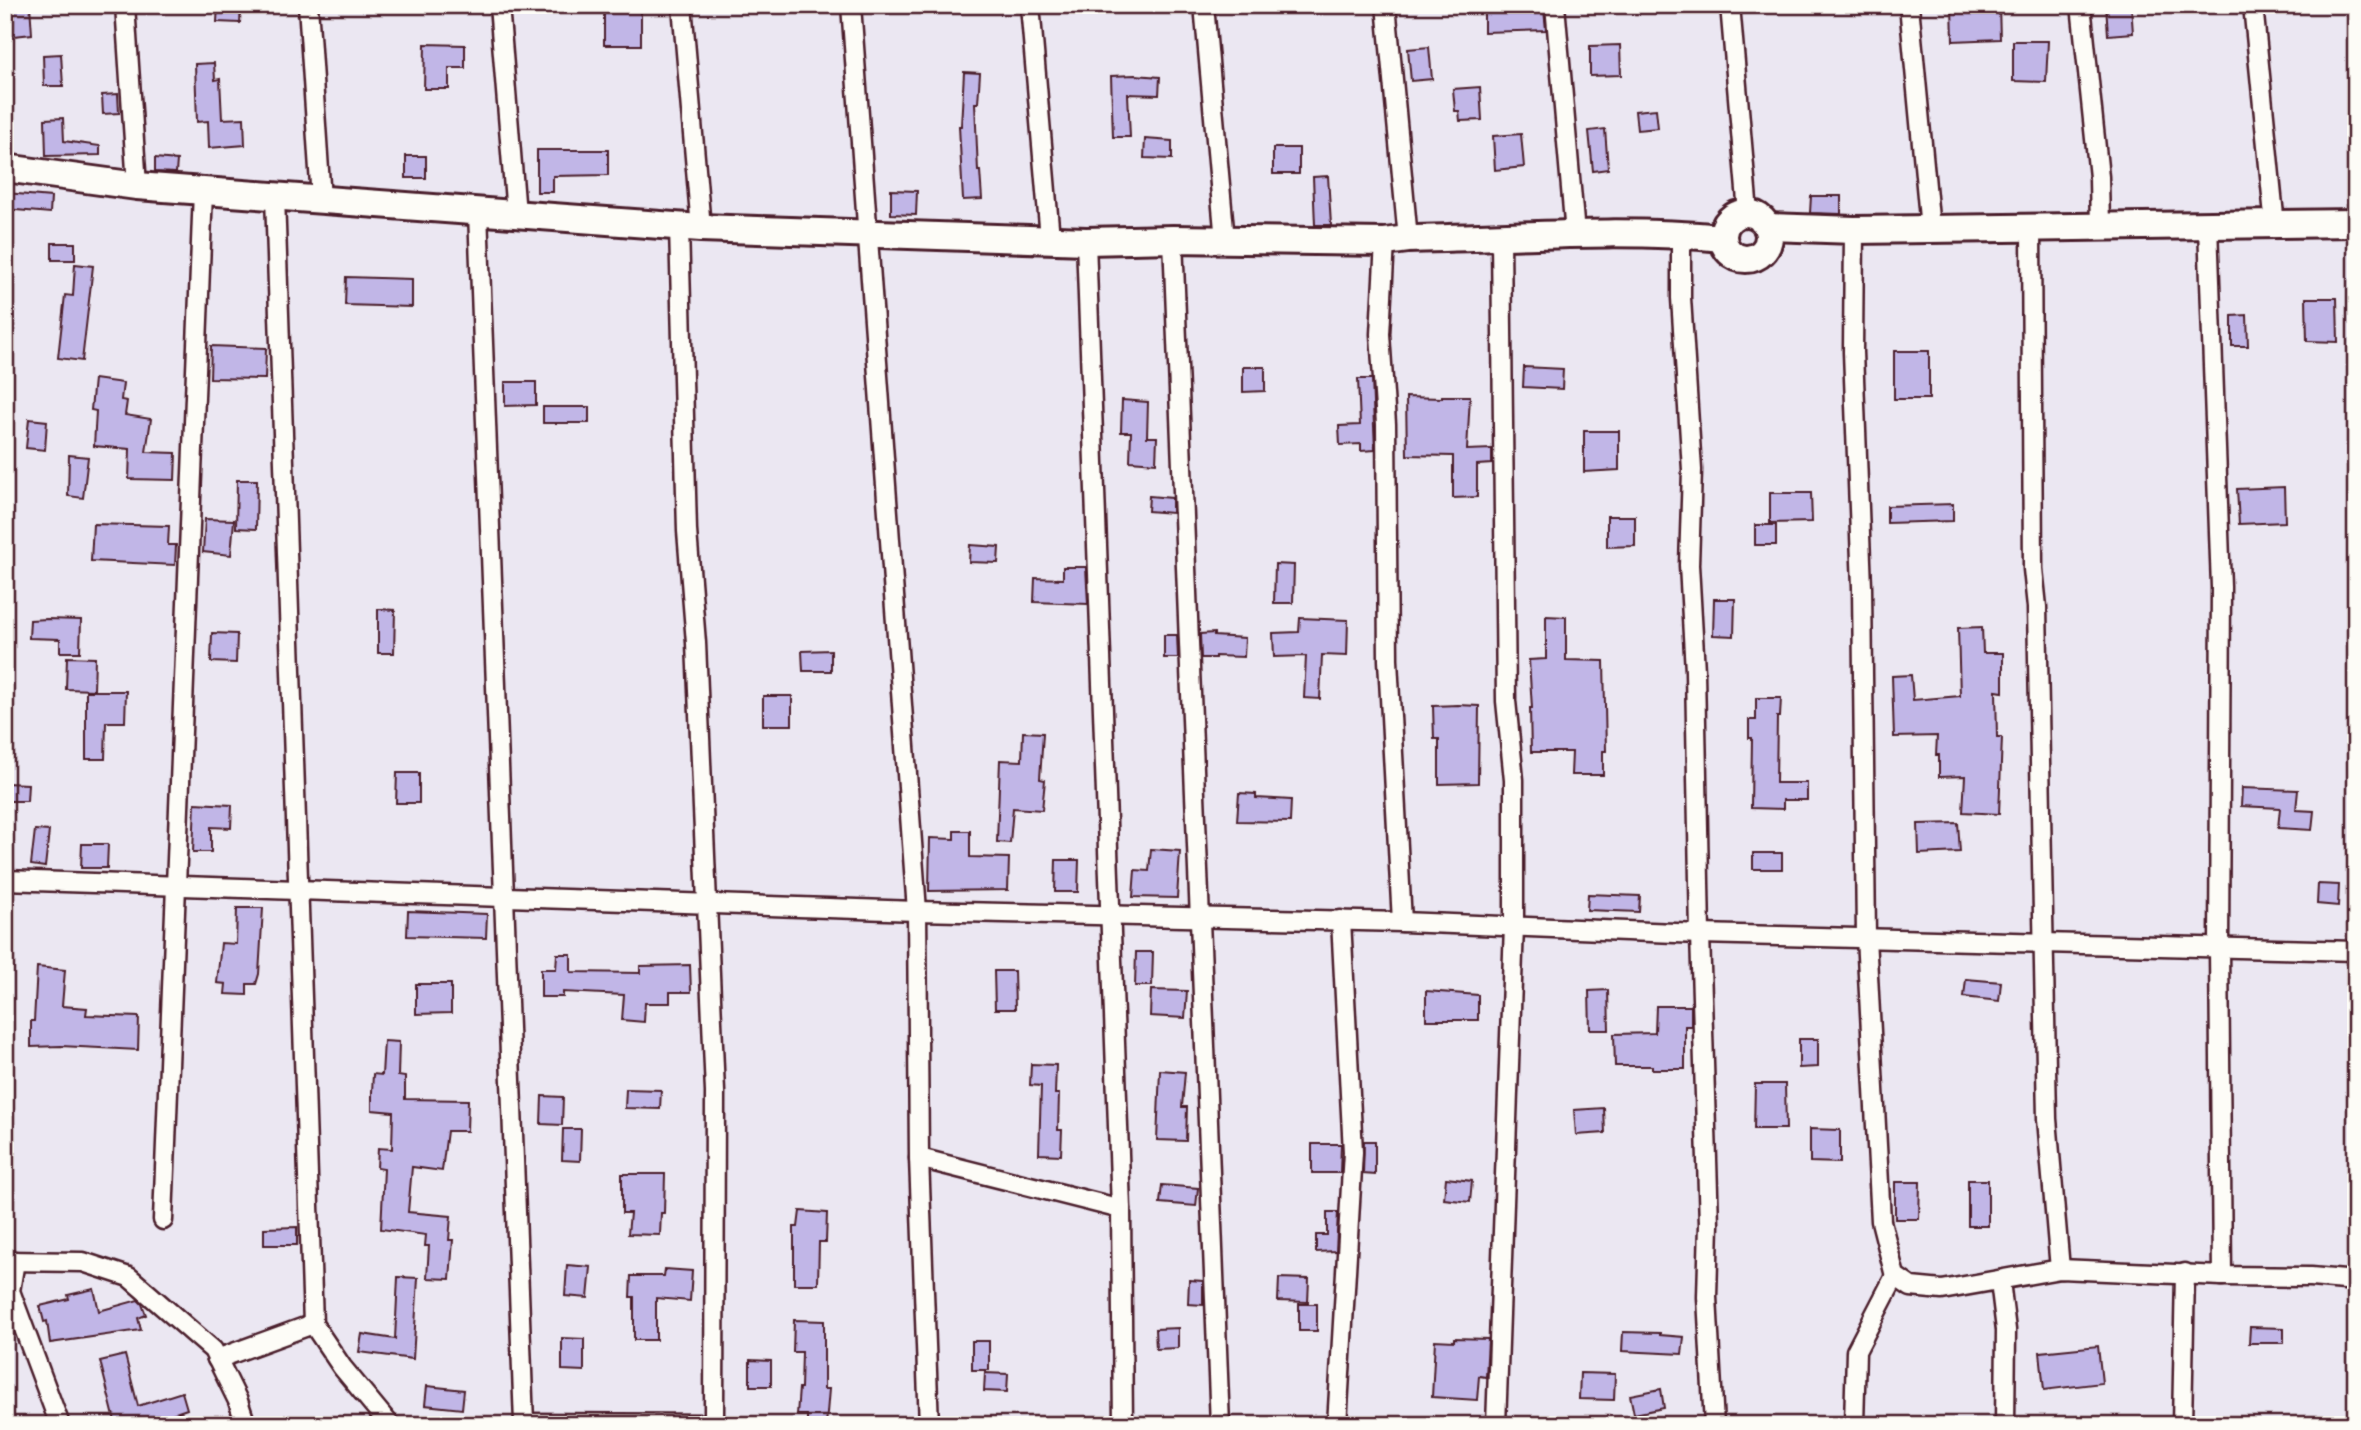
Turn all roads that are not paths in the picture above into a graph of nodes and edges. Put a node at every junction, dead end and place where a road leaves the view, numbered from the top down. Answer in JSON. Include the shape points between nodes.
{"nodes":[{"id":1,"x":125,"y":5,"type":"edge"},
{"id":2,"x":308,"y":5,"type":"edge"},
{"id":3,"x":499,"y":5,"type":"edge"},
{"id":4,"x":682,"y":5,"type":"edge"},
{"id":5,"x":851,"y":5,"type":"edge"},
{"id":6,"x":1030,"y":5,"type":"edge"},
{"id":7,"x":1205,"y":5,"type":"edge"},
{"id":8,"x":1386,"y":5,"type":"edge"},
{"id":9,"x":1555,"y":5,"type":"edge"},
{"id":10,"x":1730,"y":5,"type":"edge"},
{"id":11,"x":1909,"y":5,"type":"edge"},
{"id":12,"x":2081,"y":5,"type":"edge"},
{"id":13,"x":2253,"y":5,"type":"edge"},
{"id":14,"x":5,"y":168,"type":"edge"},
{"id":15,"x":137,"y":186,"type":"junction"},
{"id":16,"x":203,"y":191,"type":"junction"},
{"id":17,"x":275,"y":197,"type":"junction"},
{"id":18,"x":321,"y":200,"type":"junction"},
{"id":19,"x":478,"y":212,"type":"junction"},
{"id":20,"x":516,"y":214,"type":"junction"},
{"id":21,"x":1757,"y":220,"type":"junction"},
{"id":22,"x":2356,"y":223,"type":"edge"},
{"id":23,"x":2208,"y":226,"type":"junction"},
{"id":24,"x":2275,"y":226,"type":"junction"},
{"id":25,"x":2031,"y":227,"type":"junction"},
{"id":26,"x":690,"y":228,"type":"junction"},
{"id":27,"x":2100,"y":228,"type":"junction"},
{"id":28,"x":1854,"y":229,"type":"junction"},
{"id":29,"x":1930,"y":229,"type":"junction"},
{"id":30,"x":868,"y":233,"type":"junction"},
{"id":31,"x":1575,"y":234,"type":"junction"},
{"id":32,"x":1681,"y":234,"type":"junction"},
{"id":33,"x":1050,"y":238,"type":"junction"},
{"id":34,"x":1501,"y":238,"type":"junction"},
{"id":35,"x":1723,"y":238,"type":"junction"},
{"id":36,"x":1173,"y":239,"type":"junction"},
{"id":37,"x":1086,"y":241,"type":"junction"},
{"id":38,"x":1226,"y":241,"type":"junction"},
{"id":39,"x":1396,"y":241,"type":"junction"},
{"id":40,"x":5,"y":880,"type":"edge"},
{"id":41,"x":176,"y":886,"type":"junction"},
{"id":42,"x":298,"y":890,"type":"junction"},
{"id":43,"x":504,"y":897,"type":"junction"},
{"id":44,"x":708,"y":903,"type":"junction"},
{"id":45,"x":917,"y":911,"type":"junction"},
{"id":46,"x":1112,"y":916,"type":"junction"},
{"id":47,"x":1200,"y":916,"type":"junction"},
{"id":48,"x":1341,"y":920,"type":"junction"},
{"id":49,"x":1402,"y":922,"type":"junction"},
{"id":50,"x":1514,"y":926,"type":"junction"},
{"id":51,"x":1700,"y":934,"type":"junction"},
{"id":52,"x":1866,"y":937,"type":"junction"},
{"id":53,"x":2045,"y":943,"type":"junction"},
{"id":54,"x":2219,"y":947,"type":"junction"},
{"id":55,"x":2356,"y":951,"type":"edge"},
{"id":56,"x":919,"y":1158,"type":"junction"},
{"id":57,"x":1121,"y":1209,"type":"junction"},
{"id":58,"x":163,"y":1220,"type":"dead end"},
{"id":59,"x":10,"y":1261,"type":"edge"},
{"id":60,"x":2060,"y":1269,"type":"junction"},
{"id":61,"x":2185,"y":1273,"type":"junction"},
{"id":62,"x":1895,"y":1276,"type":"junction"},
{"id":63,"x":2222,"y":1276,"type":"junction"},
{"id":64,"x":2000,"y":1281,"type":"junction"},
{"id":65,"x":2356,"y":1281,"type":"edge"},
{"id":66,"x":313,"y":1324,"type":"junction"},
{"id":67,"x":217,"y":1359,"type":"junction"},
{"id":68,"x":524,"y":1424,"type":"edge"},
{"id":69,"x":714,"y":1424,"type":"edge"},
{"id":70,"x":60,"y":1425,"type":"edge"},
{"id":71,"x":246,"y":1425,"type":"edge"},
{"id":72,"x":390,"y":1425,"type":"edge"},
{"id":73,"x":929,"y":1425,"type":"edge"},
{"id":74,"x":1123,"y":1425,"type":"edge"},
{"id":75,"x":1220,"y":1425,"type":"edge"},
{"id":76,"x":1336,"y":1425,"type":"edge"},
{"id":77,"x":1496,"y":1425,"type":"edge"},
{"id":78,"x":1714,"y":1425,"type":"edge"},
{"id":79,"x":1854,"y":1425,"type":"edge"},
{"id":80,"x":2005,"y":1425,"type":"edge"},
{"id":81,"x":2182,"y":1425,"type":"edge"}],
"edges":[{"from":1,"to":15,"type":"street"},
{"from":2,"to":18,"type":"street"},
{"from":3,"to":20,"type":"street"},
{"from":4,"to":26,"type":"street"},
{"from":5,"to":30,"type":"street"},
{"from":6,"to":33,"type":"street"},
{"from":7,"to":38,"type":"street"},
{"from":8,"to":39,"type":"street"},
{"from":9,"to":31,"type":"street"},
{"from":10,"to":21,"type":"street"},
{"from":11,"to":29,"type":"street"},
{"from":12,"to":27,"type":"street"},
{"from":13,"to":24,"type":"street"},
{"from":14,"to":15,"type":"main road"},
{"from":15,"to":16,"type":"main road"},
{"from":16,"to":17,"type":"main road"},
{"from":16,"to":41,"type":"street"},
{"from":17,"to":18,"type":"main road"},
{"from":17,"to":42,"type":"street"},
{"from":18,"to":19,"type":"main road"},
{"from":19,"to":20,"type":"main road"},
{"from":19,"to":43,"type":"street"},
{"from":20,"to":26,"type":"main road"},
{"from":21,"to":28,"type":"main road"},
{"from":21,"to":35,"type":"main road","via":[[1733,217]]},
{"from":21,"to":35,"type":"main road","via":[[1768,242],[1759,255],[1744,259],[1729,252]]},
{"from":22,"to":24,"type":"main road"},
{"from":23,"to":24,"type":"main road"},
{"from":23,"to":27,"type":"main road"},
{"from":23,"to":54,"type":"street","via":[[2221,587]]},
{"from":25,"to":27,"type":"main road"},
{"from":25,"to":29,"type":"main road"},
{"from":25,"to":53,"type":"street","via":[[2033,569]]},
{"from":26,"to":30,"type":"main road"},
{"from":26,"to":44,"type":"street","via":[[687,531]]},
{"from":28,"to":29,"type":"main road"},
{"from":28,"to":52,"type":"street"},
{"from":30,"to":33,"type":"main road"},
{"from":30,"to":45,"type":"street"},
{"from":31,"to":32,"type":"main road"},
{"from":31,"to":34,"type":"main road"},
{"from":32,"to":35,"type":"main road"},
{"from":32,"to":51,"type":"street","via":[[1692,470],[1689,565]]},
{"from":33,"to":37,"type":"main road"},
{"from":34,"to":39,"type":"main road"},
{"from":34,"to":50,"type":"street","via":[[1506,701],[1514,780]]},
{"from":36,"to":37,"type":"main road"},
{"from":36,"to":38,"type":"main road"},
{"from":36,"to":47,"type":"street"},
{"from":37,"to":46,"type":"street"},
{"from":38,"to":39,"type":"main road"},
{"from":39,"to":49,"type":"street","via":[[1380,334],[1388,660]]},
{"from":40,"to":41,"type":"street"},
{"from":41,"to":42,"type":"street"},
{"from":41,"to":58,"type":"street"},
{"from":42,"to":43,"type":"street"},
{"from":42,"to":66,"type":"street"},
{"from":43,"to":44,"type":"street"},
{"from":43,"to":68,"type":"street"},
{"from":44,"to":45,"type":"street"},
{"from":44,"to":69,"type":"street","via":[[715,1092]]},
{"from":45,"to":46,"type":"street"},
{"from":45,"to":56,"type":"street"},
{"from":46,"to":47,"type":"street"},
{"from":46,"to":57,"type":"street"},
{"from":47,"to":48,"type":"street"},
{"from":47,"to":75,"type":"street"},
{"from":48,"to":49,"type":"street"},
{"from":48,"to":76,"type":"street","via":[[1353,1152]]},
{"from":49,"to":50,"type":"street"},
{"from":50,"to":51,"type":"street"},
{"from":50,"to":77,"type":"street"},
{"from":51,"to":52,"type":"street"},
{"from":51,"to":78,"type":"street"},
{"from":52,"to":53,"type":"street"},
{"from":52,"to":62,"type":"street","via":[[1881,1222]]},
{"from":53,"to":54,"type":"street"},
{"from":53,"to":60,"type":"street","via":[[2047,1119]]},
{"from":54,"to":55,"type":"street"},
{"from":54,"to":63,"type":"street"},
{"from":56,"to":57,"type":"street"},
{"from":56,"to":73,"type":"street"},
{"from":57,"to":74,"type":"street"},
{"from":59,"to":67,"type":"street","via":[[83,1262],[130,1277],[213,1350]]},
{"from":59,"to":70,"type":"street","via":[[10,1291]]},
{"from":60,"to":61,"type":"street"},
{"from":60,"to":64,"type":"street"},
{"from":61,"to":63,"type":"street"},
{"from":61,"to":81,"type":"street"},
{"from":62,"to":64,"type":"street","via":[[1911,1287],[1941,1290]]},
{"from":62,"to":79,"type":"street","via":[[1856,1351]]},
{"from":63,"to":65,"type":"street"},
{"from":64,"to":80,"type":"street","via":[[2006,1330]]},
{"from":66,"to":67,"type":"street"},
{"from":66,"to":72,"type":"street"},
{"from":67,"to":71,"type":"street"},
{"from":68,"to":69,"type":"street"}]}
